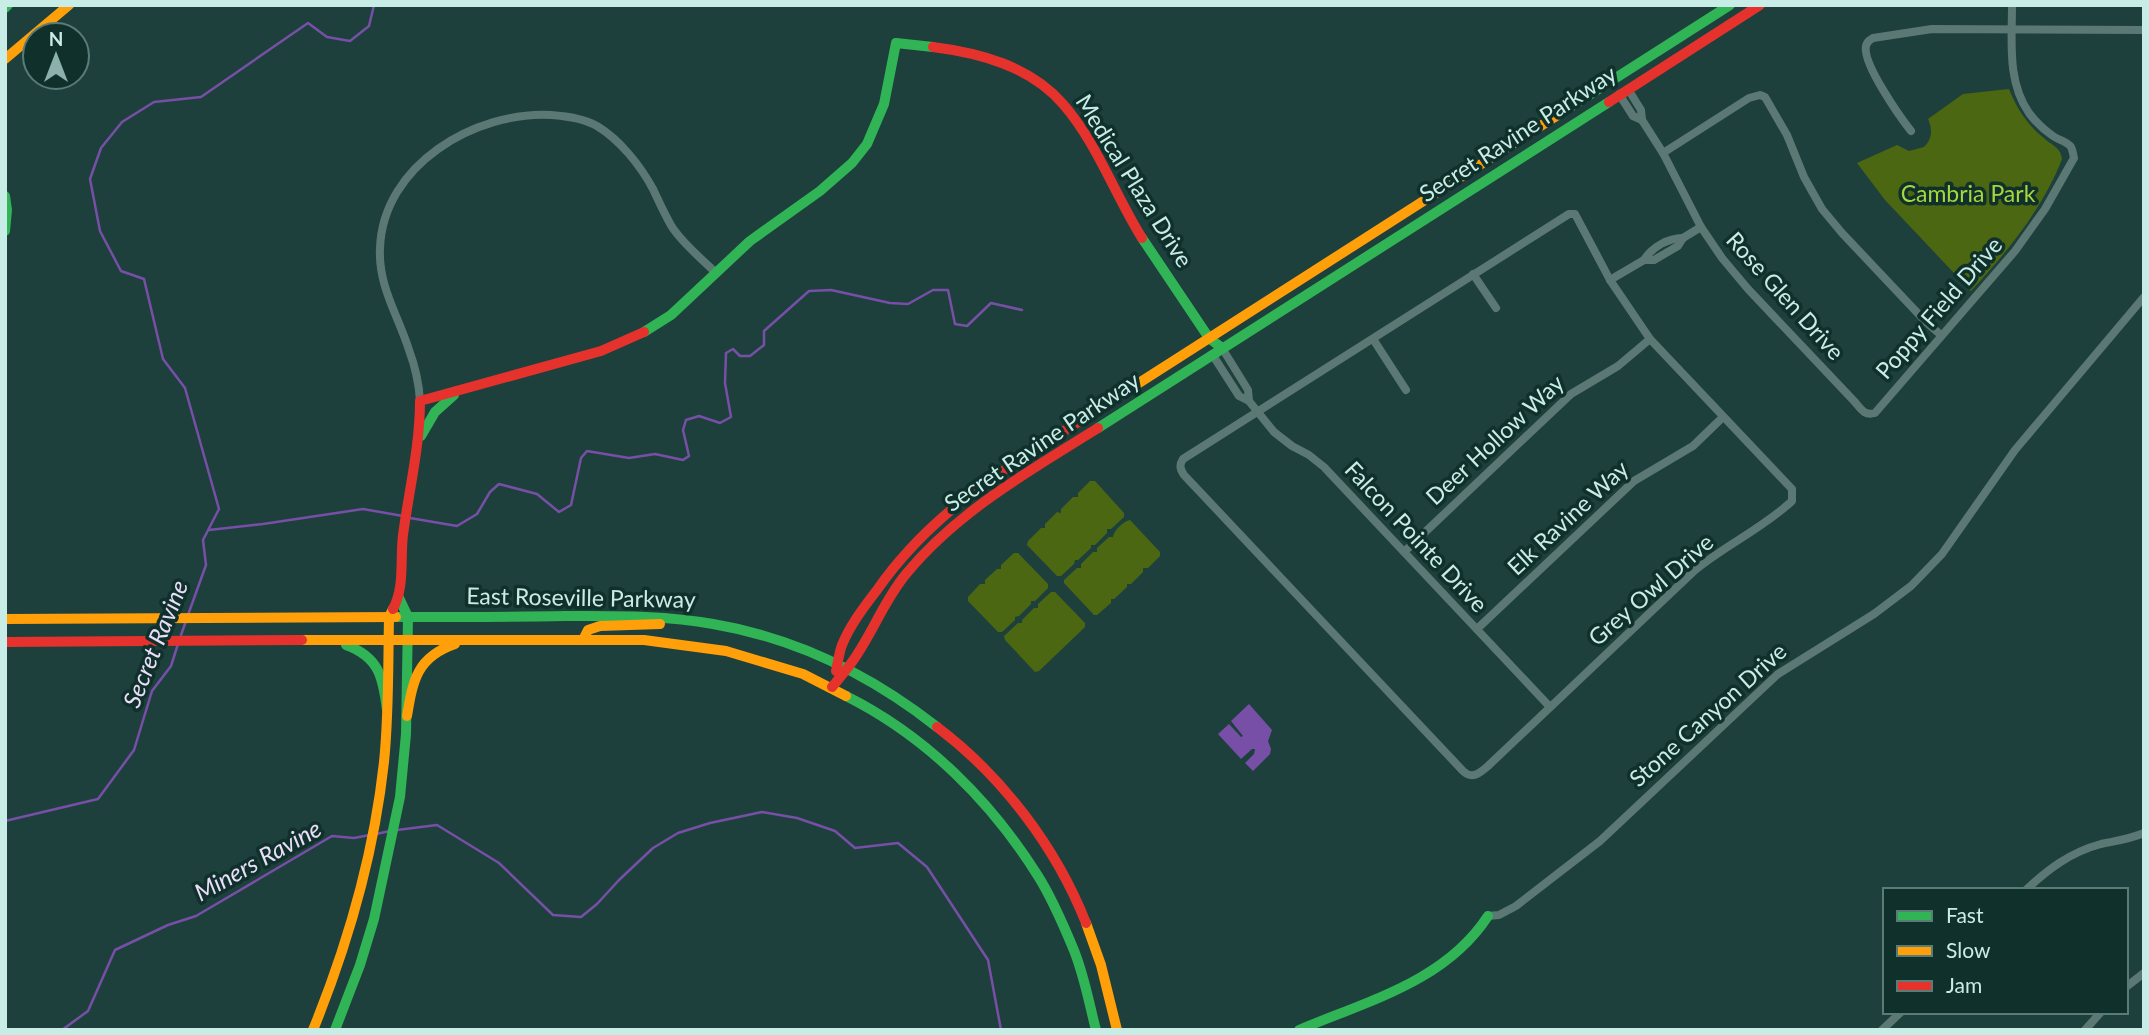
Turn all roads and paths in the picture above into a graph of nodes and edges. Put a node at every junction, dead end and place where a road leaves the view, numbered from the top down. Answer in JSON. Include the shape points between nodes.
{"nodes":[{"id":1,"x":69,"y":5,"type":"edge"},
{"id":2,"x":1730,"y":5,"type":"edge"},
{"id":3,"x":1760,"y":5,"type":"edge"},
{"id":4,"x":2012,"y":5,"type":"edge"},
{"id":5,"x":2012,"y":29,"type":"junction"},
{"id":6,"x":2144,"y":30,"type":"edge"},
{"id":7,"x":5,"y":59,"type":"edge"},
{"id":8,"x":1615,"y":79,"type":"junction"},
{"id":9,"x":1624,"y":92,"type":"junction"},
{"id":10,"x":1911,"y":131,"type":"dead end"},
{"id":11,"x":1663,"y":153,"type":"junction"},
{"id":12,"x":5,"y":196,"type":"edge"},
{"id":13,"x":1701,"y":227,"type":"junction"},
{"id":14,"x":5,"y":231,"type":"edge"},
{"id":15,"x":1683,"y":237,"type":"junction"},
{"id":16,"x":1663,"y":243,"type":"junction"},
{"id":17,"x":1668,"y":252,"type":"junction"},
{"id":18,"x":1644,"y":260,"type":"junction"},
{"id":19,"x":716,"y":273,"type":"junction"},
{"id":20,"x":1474,"y":274,"type":"junction"},
{"id":21,"x":1610,"y":280,"type":"junction"},
{"id":22,"x":2144,"y":297,"type":"edge"},
{"id":23,"x":1496,"y":308,"type":"dead end"},
{"id":24,"x":1941,"y":335,"type":"junction"},
{"id":25,"x":1209,"y":338,"type":"junction"},
{"id":26,"x":1373,"y":338,"type":"junction"},
{"id":27,"x":1650,"y":339,"type":"junction"},
{"id":28,"x":1217,"y":351,"type":"junction"},
{"id":29,"x":1237,"y":372,"type":"junction"},
{"id":30,"x":1227,"y":378,"type":"junction"},
{"id":31,"x":463,"y":390,"type":"junction"},
{"id":32,"x":1406,"y":390,"type":"dead end"},
{"id":33,"x":420,"y":401,"type":"junction"},
{"id":34,"x":1249,"y":401,"type":"junction"},
{"id":35,"x":1256,"y":413,"type":"junction"},
{"id":36,"x":1869,"y":415,"type":"joint"},
{"id":37,"x":1723,"y":417,"type":"junction"},
{"id":38,"x":417,"y":444,"type":"junction"},
{"id":39,"x":1404,"y":551,"type":"junction"},
{"id":40,"x":399,"y":598,"type":"junction"},
{"id":41,"x":389,"y":617,"type":"junction"},
{"id":42,"x":408,"y":617,"type":"junction"},
{"id":43,"x":5,"y":619,"type":"edge"},
{"id":44,"x":692,"y":620,"type":"junction"},
{"id":45,"x":1477,"y":629,"type":"junction"},
{"id":46,"x":408,"y":640,"type":"junction"},
{"id":47,"x":474,"y":640,"type":"junction"},
{"id":48,"x":583,"y":640,"type":"junction"},
{"id":49,"x":321,"y":641,"type":"junction"},
{"id":50,"x":389,"y":641,"type":"junction"},
{"id":51,"x":5,"y":642,"type":"edge"},
{"id":52,"x":843,"y":665,"type":"junction"},
{"id":53,"x":832,"y":687,"type":"junction"},
{"id":54,"x":1550,"y":707,"type":"junction"},
{"id":55,"x":387,"y":710,"type":"junction"},
{"id":56,"x":407,"y":716,"type":"junction"},
{"id":57,"x":2144,"y":833,"type":"edge"},
{"id":58,"x":2028,"y":888,"type":"edge"},
{"id":59,"x":1488,"y":916,"type":"joint"},
{"id":60,"x":2144,"y":972,"type":"edge"},
{"id":61,"x":2128,"y":984,"type":"edge"},
{"id":62,"x":1899,"y":1014,"type":"edge"},
{"id":63,"x":2099,"y":1014,"type":"edge"},
{"id":64,"x":313,"y":1030,"type":"edge"},
{"id":65,"x":335,"y":1030,"type":"edge"},
{"id":66,"x":1096,"y":1030,"type":"edge"},
{"id":67,"x":1117,"y":1030,"type":"edge"},
{"id":68,"x":1298,"y":1030,"type":"edge"},
{"id":69,"x":1882,"y":1030,"type":"edge"},
{"id":70,"x":2085,"y":1030,"type":"edge"}],
"edges":[{"from":1,"to":7,"type":"main road"},
{"from":2,"to":8,"type":"main road","name":"Secret Ravine Parkway"},
{"from":3,"to":9,"type":"main road","name":"Secret Ravine Parkway"},
{"from":4,"to":5,"type":"street","name":"Poppy Field Drive"},
{"from":5,"to":6,"type":"street"},
{"from":5,"to":10,"type":"street","via":[[1921,30],[1867,42],[1865,49],[1884,93]]},
{"from":5,"to":24,"type":"street","name":"Poppy Field Drive","via":[[2013,72],[2023,102],[2046,131],[2069,144],[2074,158],[2020,245]]},
{"from":8,"to":9,"type":"main road"},
{"from":8,"to":25,"type":"main road","name":"Secret Ravine Parkway"},
{"from":9,"to":11,"type":"street","name":"Rose Glen Drive","via":[[1642,110],[1642,120]]},
{"from":9,"to":28,"type":"main road","name":"Secret Ravine Parkway"},
{"from":11,"to":13,"type":"street","name":"Rose Glen Drive"},
{"from":11,"to":24,"type":"street","via":[[1749,98],[1765,97],[1822,209]]},
{"from":12,"to":14,"type":"main road"},
{"from":13,"to":15,"type":"street"},
{"from":13,"to":36,"type":"street","name":"Rose Glen Drive","via":[[1748,289]]},
{"from":15,"to":16,"type":"street"},
{"from":15,"to":17,"type":"street"},
{"from":16,"to":17,"type":"street"},
{"from":16,"to":18,"type":"street"},
{"from":17,"to":18,"type":"street"},
{"from":18,"to":21,"type":"street"},
{"from":19,"to":25,"type":"main road","name":"Medical Plaza Drive","via":[[750,241],[821,191],[867,144],[884,104],[896,43],[949,48],[1012,66],[1061,101],[1081,128],[1133,223]]},
{"from":19,"to":31,"type":"main road","name":"Medical Plaza Drive","via":[[679,309],[637,336],[586,356]]},
{"from":19,"to":33,"type":"street","via":[[683,242],[637,164],[598,127],[574,118],[537,114],[471,130],[444,145],[413,172],[390,205],[382,232],[384,286],[409,349]]},
{"from":20,"to":21,"type":"street","name":"Grey Owl Drive","via":[[1564,215],[1575,214]]},
{"from":20,"to":23,"type":"street"},
{"from":20,"to":26,"type":"street","name":"Grey Owl Drive"},
{"from":21,"to":27,"type":"street","name":"Grey Owl Drive"},
{"from":22,"to":59,"type":"street","name":"Stone Canyon Drive","via":[[2015,450],[1942,554],[1911,586],[1779,674],[1600,841],[1516,906]]},
{"from":24,"to":36,"type":"street","name":"Poppy Field Drive"},
{"from":25,"to":28,"type":"main road"},
{"from":25,"to":52,"type":"main road","name":"Secret Ravine Parkway","via":[[948,509],[892,566],[863,609],[842,646]]},
{"from":26,"to":32,"type":"street"},
{"from":26,"to":35,"type":"street","name":"Grey Owl Drive"},
{"from":27,"to":37,"type":"street","name":"Grey Owl Drive"},
{"from":27,"to":39,"type":"street","name":"Deer Hollow Way","via":[[1618,366],[1571,394]]},
{"from":28,"to":29,"type":"street","name":"Falcon Pointe Drive"},
{"from":28,"to":30,"type":"street","name":"Falcon Pointe Drive"},
{"from":28,"to":52,"type":"main road","name":"Secret Ravine Parkway","via":[[1003,487],[946,532],[904,576],[859,652]]},
{"from":29,"to":30,"type":"street"},
{"from":29,"to":34,"type":"street","name":"Falcon Pointe Drive"},
{"from":30,"to":34,"type":"street","name":"Falcon Pointe Drive","via":[[1239,396]]},
{"from":31,"to":33,"type":"main road","name":"Medical Plaza Drive"},
{"from":31,"to":38,"type":"main road","via":[[435,412]]},
{"from":33,"to":38,"type":"main road"},
{"from":34,"to":35,"type":"street","name":"Falcon Pointe Drive"},
{"from":35,"to":39,"type":"street","name":"Falcon Pointe Drive","via":[[1283,440],[1324,467]]},
{"from":35,"to":54,"type":"street","name":"Grey Owl Drive","via":[[1183,459],[1180,470],[1467,774],[1477,775]]},
{"from":37,"to":45,"type":"street","name":"Elk Ravine Way","via":[[1693,446],[1634,481]]},
{"from":37,"to":54,"type":"street","name":"Grey Owl Drive","via":[[1791,489],[1792,500],[1754,532],[1694,571]]},
{"from":38,"to":40,"type":"main road"},
{"from":39,"to":45,"type":"street","name":"Falcon Pointe Drive"},
{"from":40,"to":41,"type":"main road"},
{"from":40,"to":42,"type":"main road"},
{"from":41,"to":42,"type":"main road","name":"East Roseville Parkway"},
{"from":41,"to":43,"type":"main road","name":"East Roseville Parkway"},
{"from":41,"to":50,"type":"main road"},
{"from":42,"to":44,"type":"main road","name":"East Roseville Parkway"},
{"from":42,"to":46,"type":"main road"},
{"from":44,"to":48,"type":"main road","via":[[600,626],[588,630]]},
{"from":44,"to":52,"type":"main road","name":"East Roseville Parkway","via":[[764,634]]},
{"from":45,"to":54,"type":"street","name":"Falcon Pointe Drive"},
{"from":46,"to":47,"type":"main road","name":"East Roseville Parkway"},
{"from":46,"to":50,"type":"main road","name":"East Roseville Parkway"},
{"from":46,"to":56,"type":"main road"},
{"from":47,"to":48,"type":"main road","name":"East Roseville Parkway"},
{"from":47,"to":56,"type":"main road","via":[[438,649],[424,660]]},
{"from":48,"to":53,"type":"main road","name":"East Roseville Parkway","via":[[669,641],[711,647],[775,664]]},
{"from":49,"to":50,"type":"main road","name":"East Roseville Parkway"},
{"from":49,"to":51,"type":"main road","name":"East Roseville Parkway"},
{"from":49,"to":55,"type":"main road","via":[[355,648],[370,658],[383,682]]},
{"from":50,"to":55,"type":"main road"},
{"from":52,"to":53,"type":"main road","name":"Secret Ravine Parkway"},
{"from":52,"to":67,"type":"main road","name":"East Roseville Parkway","via":[[943,728],[1022,812],[1078,904],[1105,979]]},
{"from":53,"to":66,"type":"main road","name":"East Roseville Parkway","via":[[878,712],[939,756],[1015,837],[1064,926]]},
{"from":55,"to":64,"type":"main road","via":[[379,800],[359,896]]},
{"from":56,"to":65,"type":"main road","via":[[400,797],[381,895]]},
{"from":57,"to":58,"type":"street","via":[[2071,856]]},
{"from":59,"to":68,"type":"main road","name":"Stone Canyon Drive","via":[[1470,942],[1430,971],[1380,999]]},
{"from":60,"to":61,"type":"street"},
{"from":62,"to":69,"type":"street"},
{"from":63,"to":70,"type":"street"}]}
